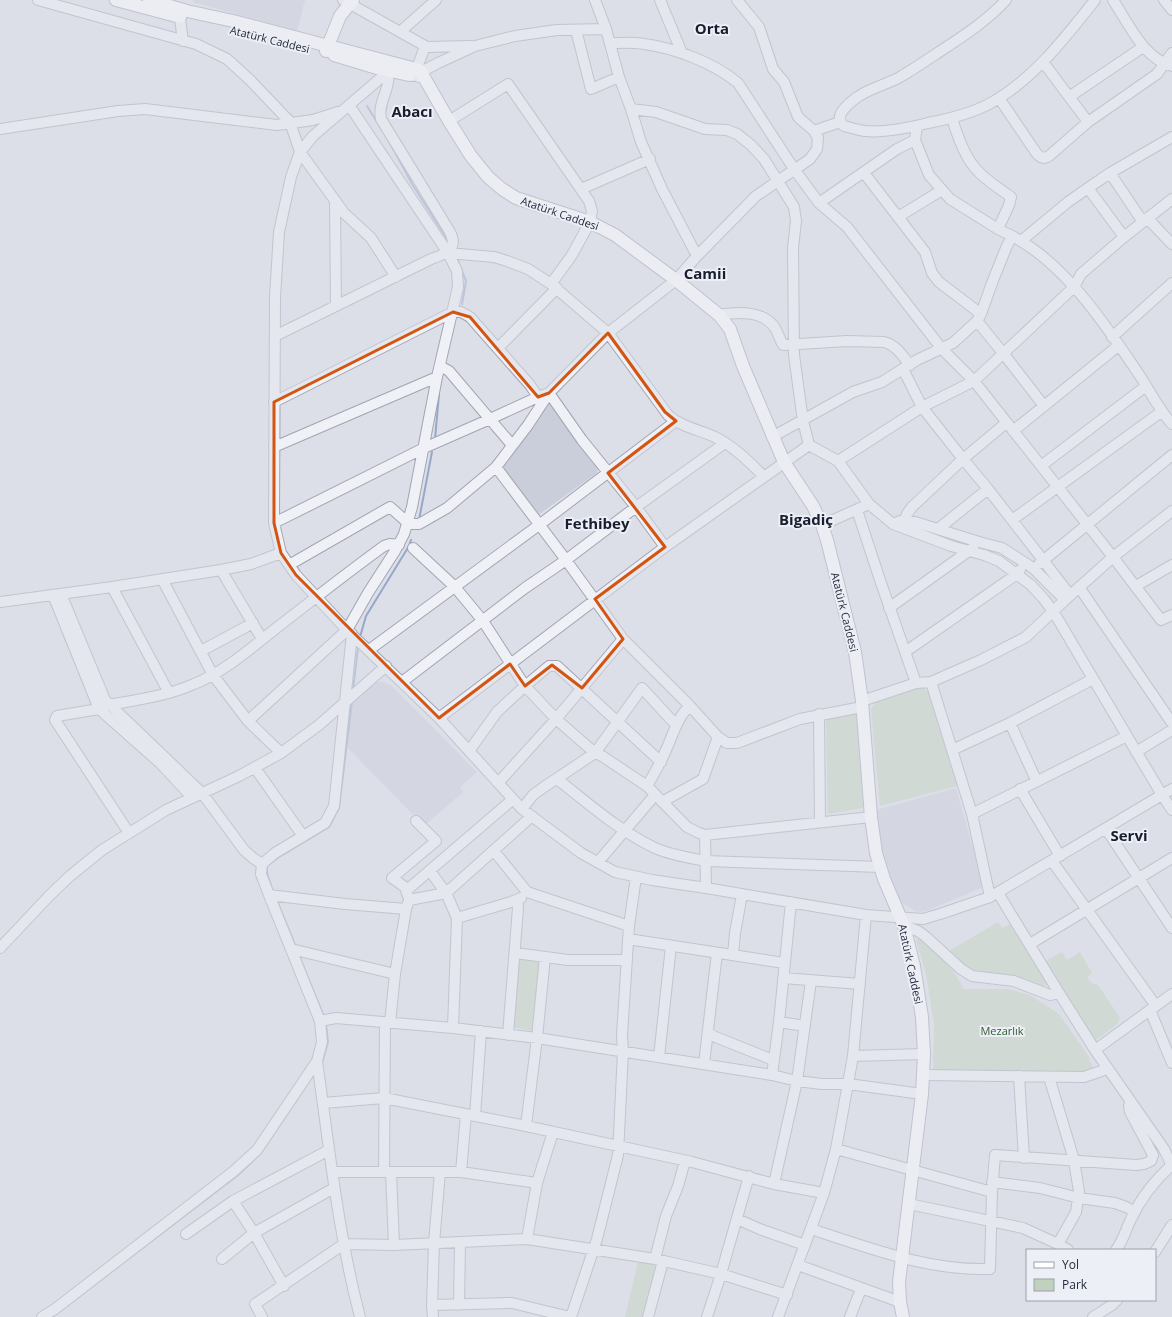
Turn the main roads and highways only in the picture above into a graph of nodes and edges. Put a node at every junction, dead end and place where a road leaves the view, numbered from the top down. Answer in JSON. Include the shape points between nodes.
{"nodes":[{"id":1,"x":116,"y":0,"type":"edge"},
{"id":2,"x":149,"y":0,"type":"edge"},
{"id":3,"x":348,"y":1,"type":"edge"},
{"id":4,"x":180,"y":13,"type":"junction"},
{"id":5,"x":327,"y":49,"type":"junction"},
{"id":6,"x":903,"y":1317,"type":"edge"}],
"edges":[{"from":1,"to":4,"type":"main road","name":"Atatürk Caddesi"},
{"from":2,"to":4,"type":"main road","name":"Atatürk Caddesi"},
{"from":3,"to":5,"type":"main road"},
{"from":4,"to":5,"type":"main road","name":"Atatürk Caddesi"},
{"from":5,"to":6,"type":"main road","name":"Atatürk Caddesi","via":[[419,74],[471,156],[502,189],[516,198],[590,222],[621,238],[719,315],[730,329],[784,462],[813,506],[822,525],[855,652],[876,853],[902,922],[914,966],[922,1017],[924,1075],[899,1282]]}]}
